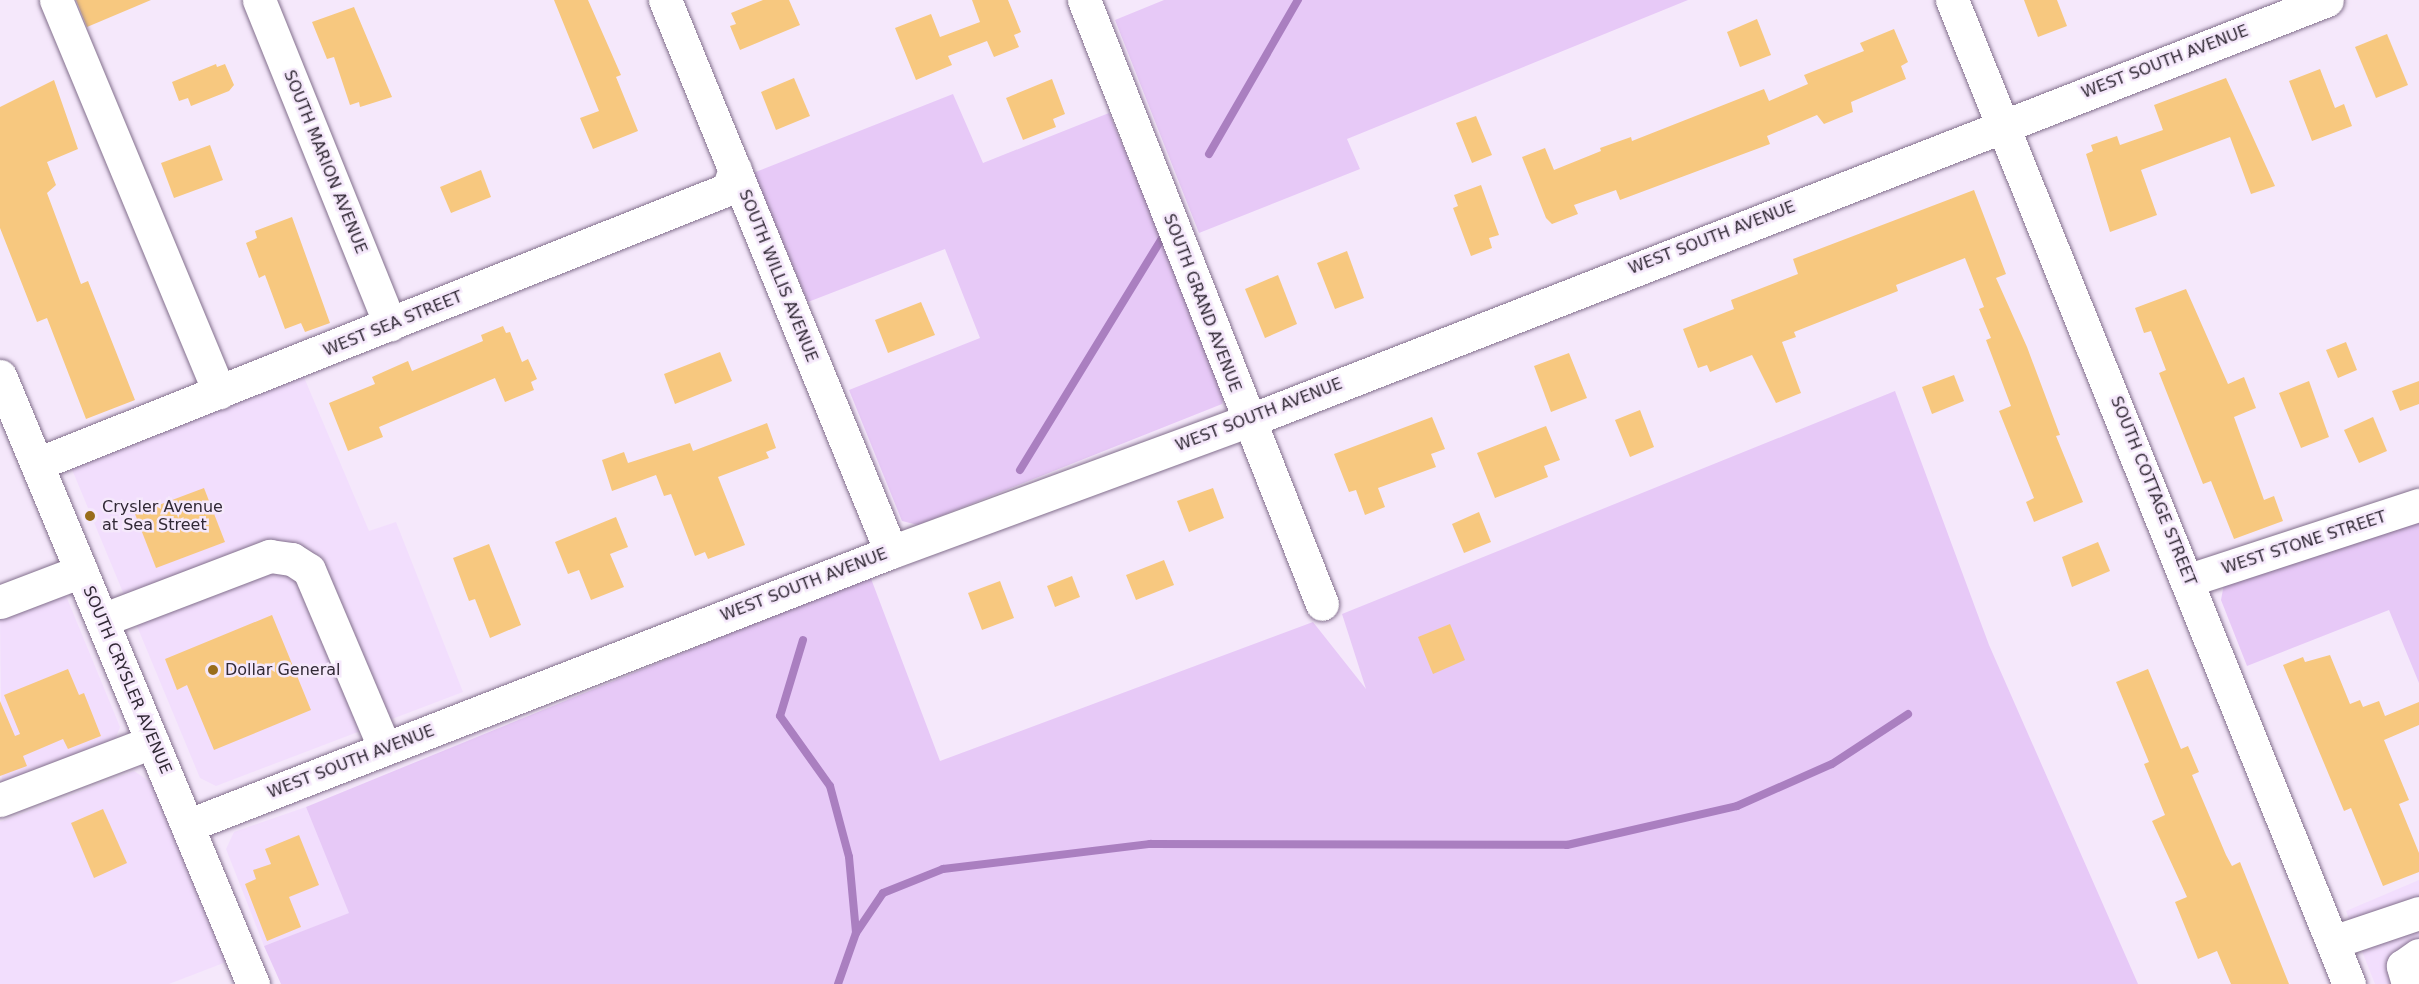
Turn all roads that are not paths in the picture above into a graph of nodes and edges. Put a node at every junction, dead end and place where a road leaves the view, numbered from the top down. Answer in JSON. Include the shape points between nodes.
{"nodes":[{"id":1,"x":56,"y":0,"type":"edge"},
{"id":2,"x":259,"y":0,"type":"edge"},
{"id":3,"x":665,"y":0,"type":"edge"},
{"id":4,"x":1084,"y":0,"type":"edge"},
{"id":5,"x":1952,"y":0,"type":"edge"},
{"id":6,"x":2327,"y":0,"type":"edge"},
{"id":7,"x":2003,"y":124,"type":"junction"},
{"id":8,"x":735,"y":169,"type":"junction"},
{"id":9,"x":390,"y":325,"type":"junction"},
{"id":10,"x":0,"y":376,"type":"edge"},
{"id":11,"x":219,"y":392,"type":"junction"},
{"id":12,"x":1248,"y":421,"type":"junction"},
{"id":13,"x":37,"y":464,"type":"junction"},
{"id":14,"x":2419,"y":505,"type":"edge"},
{"id":15,"x":891,"y":552,"type":"junction"},
{"id":16,"x":81,"y":571,"type":"junction"},
{"id":17,"x":2189,"y":580,"type":"junction"},
{"id":18,"x":0,"y":602,"type":"edge"},
{"id":19,"x":1322,"y":604,"type":"dead end"},
{"id":20,"x":102,"y":620,"type":"junction"},
{"id":21,"x":152,"y":742,"type":"junction"},
{"id":22,"x":385,"y":749,"type":"junction"},
{"id":23,"x":0,"y":801,"type":"edge"},
{"id":24,"x":189,"y":825,"type":"junction"},
{"id":25,"x":2419,"y":913,"type":"edge"},
{"id":26,"x":2333,"y":942,"type":"junction"},
{"id":27,"x":2419,"y":955,"type":"edge"},
{"id":28,"x":253,"y":984,"type":"edge"},
{"id":29,"x":2349,"y":984,"type":"edge"},
{"id":30,"x":2408,"y":984,"type":"edge"}],
"edges":[{"from":1,"to":11,"type":"street"},
{"from":2,"to":9,"type":"street","name":"SOUTH MARION AVENUE"},
{"from":3,"to":8,"type":"street","name":"SOUTH WILLIS AVENUE"},
{"from":4,"to":12,"type":"street","name":"SOUTH GRAND AVENUE"},
{"from":5,"to":7,"type":"street","name":"SOUTH COTTAGE STREET"},
{"from":6,"to":7,"type":"street","name":"WEST SOUTH AVENUE"},
{"from":7,"to":12,"type":"street","name":"WEST SOUTH AVENUE"},
{"from":7,"to":17,"type":"street","name":"SOUTH COTTAGE STREET"},
{"from":8,"to":9,"type":"street","name":"WEST SEA STREET","via":[[728,189]]},
{"from":8,"to":15,"type":"street","name":"SOUTH WILLIS AVENUE"},
{"from":9,"to":11,"type":"street","name":"WEST SEA STREET"},
{"from":10,"to":13,"type":"street","name":"SOUTH CRYSLER AVENUE"},
{"from":11,"to":13,"type":"street","name":"WEST SEA STREET"},
{"from":12,"to":15,"type":"street","name":"WEST SOUTH AVENUE"},
{"from":12,"to":19,"type":"street","name":"SOUTH GRAND AVENUE","via":[[1261,444]]},
{"from":13,"to":16,"type":"street","name":"SOUTH CRYSLER AVENUE"},
{"from":14,"to":17,"type":"street","name":"WEST STONE STREET"},
{"from":15,"to":22,"type":"street","name":"WEST SOUTH AVENUE"},
{"from":16,"to":18,"type":"street"},
{"from":16,"to":20,"type":"street","name":"SOUTH CRYSLER AVENUE"},
{"from":17,"to":26,"type":"street","name":"SOUTH COTTAGE STREET"},
{"from":20,"to":21,"type":"street","name":"SOUTH CRYSLER AVENUE"},
{"from":20,"to":22,"type":"street","via":[[270,556],[292,559],[309,570]]},
{"from":21,"to":23,"type":"street"},
{"from":21,"to":24,"type":"street","name":"SOUTH CRYSLER AVENUE"},
{"from":22,"to":24,"type":"street","name":"WEST SOUTH AVENUE"},
{"from":24,"to":28,"type":"street","name":"SOUTH CRYSLER AVENUE"},
{"from":25,"to":26,"type":"street"},
{"from":26,"to":29,"type":"street","name":"SOUTH COTTAGE STREET"},
{"from":27,"to":30,"type":"street","via":[[2403,966]]}]}
